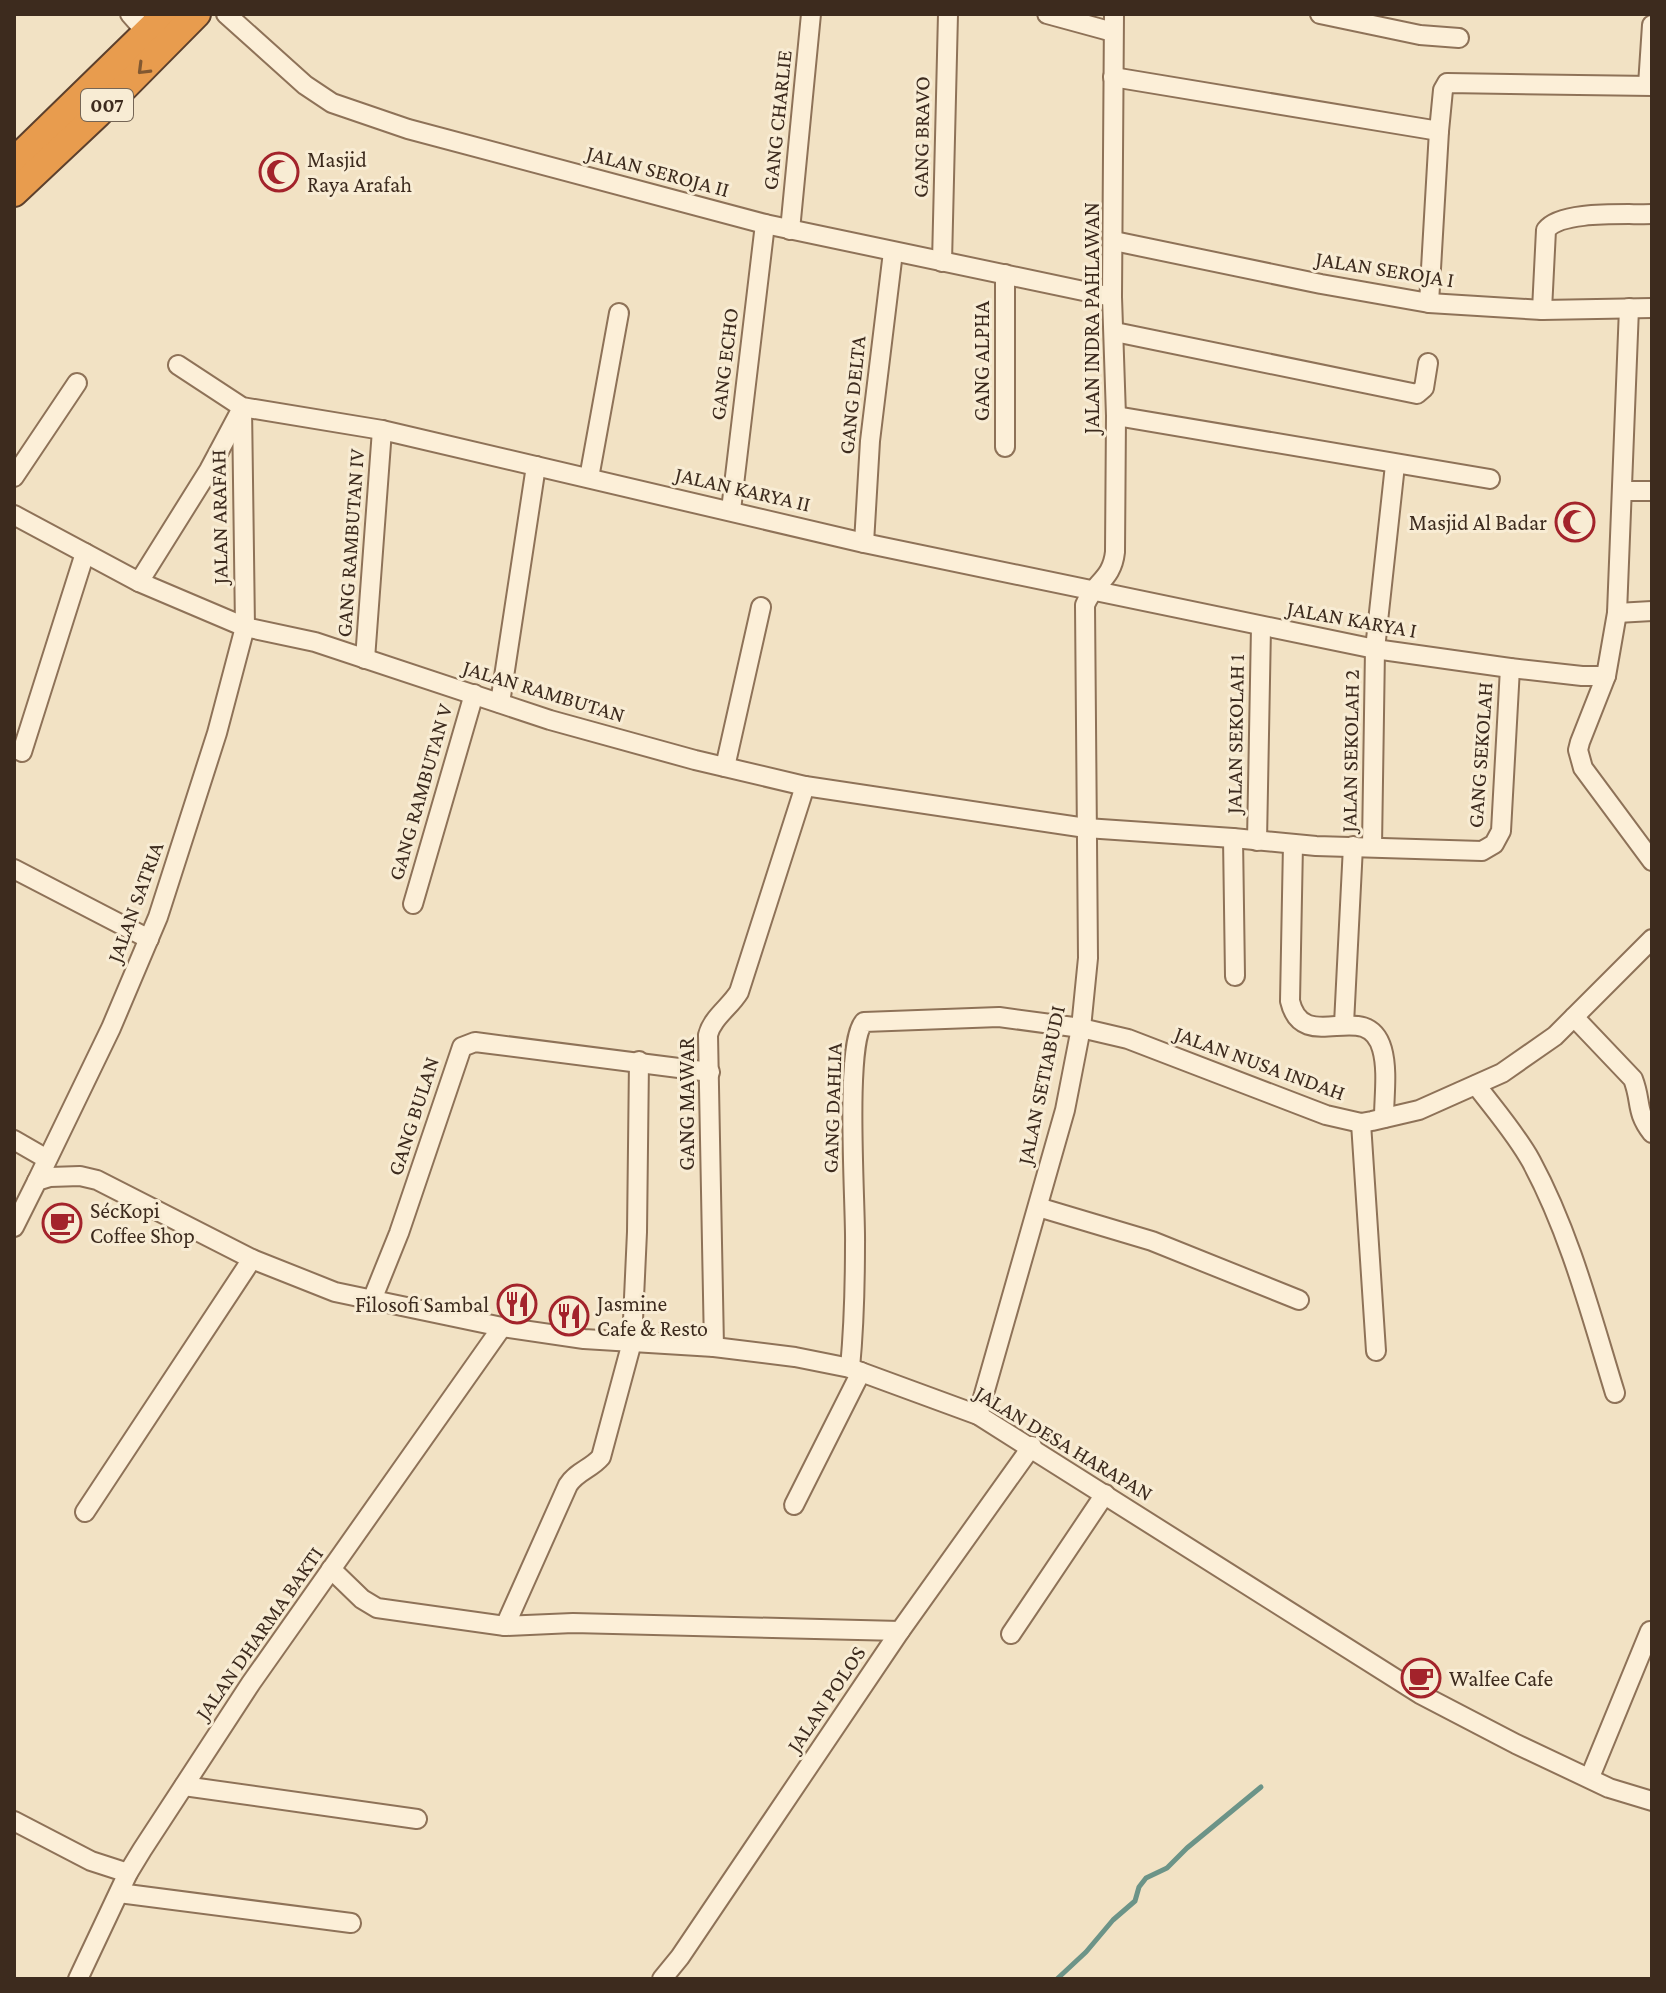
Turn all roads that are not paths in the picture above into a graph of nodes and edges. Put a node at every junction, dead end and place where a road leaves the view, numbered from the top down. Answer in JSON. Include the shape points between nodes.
{"nodes":[{"id":1,"x":197,"y":14,"type":"edge"},
{"id":2,"x":226,"y":14,"type":"edge"},
{"id":3,"x":811,"y":14,"type":"edge"},
{"id":4,"x":948,"y":14,"type":"edge"},
{"id":5,"x":1047,"y":14,"type":"edge"},
{"id":6,"x":1320,"y":14,"type":"edge"},
{"id":7,"x":147,"y":20,"type":"edge"},
{"id":8,"x":1113,"y":23,"type":"edge"},
{"id":9,"x":1652,"y":25,"type":"edge"},
{"id":10,"x":1459,"y":38,"type":"dead end"},
{"id":11,"x":1113,"y":77,"type":"junction"},
{"id":12,"x":1650,"y":86,"type":"edge"},
{"id":13,"x":1439,"y":131,"type":"junction"},
{"id":14,"x":14,"y":161,"type":"edge"},
{"id":15,"x":14,"y":193,"type":"edge"},
{"id":16,"x":1652,"y":214,"type":"edge"},
{"id":17,"x":765,"y":224,"type":"junction"},
{"id":18,"x":790,"y":230,"type":"junction"},
{"id":19,"x":1114,"y":241,"type":"junction"},
{"id":20,"x":893,"y":252,"type":"junction"},
{"id":21,"x":942,"y":262,"type":"junction"},
{"id":22,"x":1005,"y":274,"type":"junction"},
{"id":23,"x":1112,"y":297,"type":"junction"},
{"id":24,"x":1429,"y":303,"type":"junction"},
{"id":25,"x":1629,"y":308,"type":"junction"},
{"id":26,"x":1652,"y":308,"type":"edge"},
{"id":27,"x":1542,"y":310,"type":"junction"},
{"id":28,"x":619,"y":313,"type":"dead end"},
{"id":29,"x":1115,"y":332,"type":"junction"},
{"id":30,"x":1428,"y":363,"type":"dead end"},
{"id":31,"x":178,"y":365,"type":"dead end"},
{"id":32,"x":77,"y":383,"type":"dead end"},
{"id":33,"x":242,"y":407,"type":"junction"},
{"id":34,"x":1116,"y":416,"type":"junction"},
{"id":35,"x":382,"y":430,"type":"junction"},
{"id":36,"x":1005,"y":447,"type":"dead end"},
{"id":37,"x":1395,"y":465,"type":"junction"},
{"id":38,"x":536,"y":466,"type":"junction"},
{"id":39,"x":14,"y":477,"type":"edge"},
{"id":40,"x":589,"y":478,"type":"junction"},
{"id":41,"x":1490,"y":479,"type":"dead end"},
{"id":42,"x":1623,"y":491,"type":"junction"},
{"id":43,"x":1652,"y":491,"type":"edge"},
{"id":44,"x":731,"y":510,"type":"junction"},
{"id":45,"x":14,"y":515,"type":"edge"},
{"id":46,"x":864,"y":543,"type":"junction"},
{"id":47,"x":85,"y":553,"type":"junction"},
{"id":48,"x":139,"y":582,"type":"junction"},
{"id":49,"x":1093,"y":591,"type":"junction"},
{"id":50,"x":761,"y":607,"type":"dead end"},
{"id":51,"x":1652,"y":611,"type":"edge"},
{"id":52,"x":1085,"y":612,"type":"joint"},
{"id":53,"x":1617,"y":613,"type":"junction"},
{"id":54,"x":245,"y":627,"type":"junction"},
{"id":55,"x":1261,"y":627,"type":"junction"},
{"id":56,"x":1375,"y":649,"type":"junction"},
{"id":57,"x":365,"y":659,"type":"junction"},
{"id":58,"x":1510,"y":668,"type":"junction"},
{"id":59,"x":1606,"y":676,"type":"junction"},
{"id":60,"x":474,"y":694,"type":"junction"},
{"id":61,"x":500,"y":703,"type":"junction"},
{"id":62,"x":22,"y":752,"type":"dead end"},
{"id":63,"x":725,"y":767,"type":"junction"},
{"id":64,"x":805,"y":786,"type":"junction"},
{"id":65,"x":1086,"y":828,"type":"junction"},
{"id":66,"x":1233,"y":838,"type":"junction"},
{"id":67,"x":1257,"y":841,"type":"junction"},
{"id":68,"x":1293,"y":844,"type":"junction"},
{"id":69,"x":1494,"y":844,"type":"joint"},
{"id":70,"x":1353,"y":846,"type":"junction"},
{"id":71,"x":1372,"y":846,"type":"junction"},
{"id":72,"x":1652,"y":861,"type":"edge"},
{"id":73,"x":14,"y":869,"type":"edge"},
{"id":74,"x":413,"y":904,"type":"dead end"},
{"id":75,"x":149,"y":939,"type":"junction"},
{"id":76,"x":1650,"y":946,"type":"edge"},
{"id":77,"x":1235,"y":976,"type":"dead end"},
{"id":78,"x":1574,"y":1017,"type":"junction"},
{"id":79,"x":1344,"y":1024,"type":"junction"},
{"id":80,"x":1081,"y":1028,"type":"junction"},
{"id":81,"x":639,"y":1061,"type":"junction"},
{"id":82,"x":710,"y":1072,"type":"junction"},
{"id":83,"x":1476,"y":1085,"type":"junction"},
{"id":84,"x":1384,"y":1118,"type":"junction"},
{"id":85,"x":1361,"y":1123,"type":"junction"},
{"id":86,"x":1652,"y":1133,"type":"edge"},
{"id":87,"x":14,"y":1140,"type":"edge"},
{"id":88,"x":47,"y":1159,"type":"junction"},
{"id":89,"x":37,"y":1181,"type":"junction"},
{"id":90,"x":1038,"y":1207,"type":"junction"},
{"id":91,"x":14,"y":1227,"type":"edge"},
{"id":92,"x":252,"y":1259,"type":"junction"},
{"id":93,"x":372,"y":1300,"type":"junction"},
{"id":94,"x":1299,"y":1300,"type":"dead end"},
{"id":95,"x":502,"y":1327,"type":"junction"},
{"id":96,"x":632,"y":1342,"type":"junction"},
{"id":97,"x":714,"y":1347,"type":"junction"},
{"id":98,"x":1376,"y":1351,"type":"dead end"},
{"id":99,"x":856,"y":1370,"type":"junction"},
{"id":100,"x":1615,"y":1393,"type":"dead end"},
{"id":101,"x":978,"y":1415,"type":"junction"},
{"id":102,"x":1032,"y":1446,"type":"junction"},
{"id":103,"x":1105,"y":1494,"type":"junction"},
{"id":104,"x":794,"y":1505,"type":"dead end"},
{"id":105,"x":85,"y":1512,"type":"dead end"},
{"id":106,"x":331,"y":1569,"type":"junction"},
{"id":107,"x":505,"y":1626,"type":"junction"},
{"id":108,"x":900,"y":1631,"type":"junction"},
{"id":109,"x":1650,"y":1631,"type":"dead end"},
{"id":110,"x":1011,"y":1634,"type":"dead end"},
{"id":111,"x":1590,"y":1777,"type":"junction"},
{"id":112,"x":184,"y":1786,"type":"junction"},
{"id":113,"x":1652,"y":1801,"type":"edge"},
{"id":114,"x":417,"y":1819,"type":"dead end"},
{"id":115,"x":14,"y":1821,"type":"edge"},
{"id":116,"x":128,"y":1873,"type":"junction"},
{"id":117,"x":119,"y":1893,"type":"junction"},
{"id":118,"x":351,"y":1923,"type":"dead end"},
{"id":119,"x":78,"y":1979,"type":"edge"},
{"id":120,"x":662,"y":1979,"type":"edge"}],
"edges":[{"from":1,"to":15,"type":"highway","number":"007","one_way":true},
{"from":2,"to":17,"type":"street","name":"JALAN SEROJA II","via":[[332,103],[408,129]]},
{"from":3,"to":18,"type":"street","name":"GANG CHARLIE"},
{"from":4,"to":21,"type":"street","name":"GANG BRAVO"},
{"from":5,"to":8,"type":"street"},
{"from":6,"to":10,"type":"street"},
{"from":7,"to":14,"type":"highway","number":"007"},
{"from":8,"to":11,"type":"street","name":"JALAN INDRA PAHLAWAN"},
{"from":9,"to":12,"type":"street"},
{"from":11,"to":13,"type":"street"},
{"from":11,"to":19,"type":"street","name":"JALAN INDRA PAHLAWAN"},
{"from":12,"to":13,"type":"street","via":[[1447,83]]},
{"from":13,"to":24,"type":"street"},
{"from":16,"to":27,"type":"street","via":[[1550,223]]},
{"from":17,"to":18,"type":"street","name":"JALAN SEROJA II"},
{"from":17,"to":44,"type":"street","name":"GANG ECHO"},
{"from":18,"to":20,"type":"street","name":"JALAN SEROJA II"},
{"from":19,"to":23,"type":"street","name":"JALAN INDRA PAHLAWAN"},
{"from":19,"to":24,"type":"street","name":"JALAN SEROJA I"},
{"from":20,"to":21,"type":"street","name":"JALAN SEROJA II"},
{"from":20,"to":46,"type":"street","name":"GANG DELTA","via":[[870,441]]},
{"from":21,"to":22,"type":"street","name":"JALAN SEROJA II"},
{"from":22,"to":23,"type":"street","name":"JALAN SEROJA II"},
{"from":22,"to":36,"type":"street","name":"GANG ALPHA"},
{"from":23,"to":29,"type":"street","name":"JALAN INDRA PAHLAWAN"},
{"from":24,"to":27,"type":"street","name":"JALAN SEROJA I"},
{"from":25,"to":26,"type":"street","name":"JALAN SEROJA I"},
{"from":25,"to":27,"type":"street","name":"JALAN SEROJA I"},
{"from":25,"to":42,"type":"street"},
{"from":28,"to":40,"type":"street"},
{"from":29,"to":30,"type":"street","via":[[1417,394],[1424,388]]},
{"from":29,"to":34,"type":"street","name":"JALAN INDRA PAHLAWAN"},
{"from":31,"to":33,"type":"street"},
{"from":32,"to":39,"type":"street"},
{"from":33,"to":35,"type":"street","name":"JALAN KARYA II"},
{"from":33,"to":48,"type":"street"},
{"from":33,"to":54,"type":"street","name":"JALAN ARAFAH"},
{"from":34,"to":37,"type":"street"},
{"from":34,"to":49,"type":"street","name":"JALAN INDRA PAHLAWAN","via":[[1113,567]]},
{"from":35,"to":38,"type":"street","name":"JALAN KARYA II"},
{"from":35,"to":57,"type":"street","name":"GANG RAMBUTAN IV"},
{"from":37,"to":41,"type":"street"},
{"from":37,"to":56,"type":"street","name":"JALAN SEKOLAH 2"},
{"from":38,"to":40,"type":"street","name":"JALAN KARYA II"},
{"from":38,"to":61,"type":"street"},
{"from":40,"to":44,"type":"street","name":"JALAN KARYA II"},
{"from":42,"to":43,"type":"street"},
{"from":42,"to":53,"type":"street"},
{"from":44,"to":46,"type":"street","name":"JALAN KARYA II"},
{"from":45,"to":47,"type":"street","name":"JALAN RAMBUTAN"},
{"from":46,"to":49,"type":"street","name":"JALAN KARYA II"},
{"from":47,"to":48,"type":"street","name":"JALAN RAMBUTAN"},
{"from":47,"to":62,"type":"street"},
{"from":48,"to":54,"type":"street","name":"JALAN RAMBUTAN"},
{"from":49,"to":52,"type":"street","name":"JALAN INDRA PAHLAWAN"},
{"from":49,"to":55,"type":"street","name":"JALAN KARYA I"},
{"from":50,"to":63,"type":"street"},
{"from":51,"to":53,"type":"street"},
{"from":52,"to":65,"type":"street","name":"JALAN SETIABUDI"},
{"from":53,"to":59,"type":"street"},
{"from":54,"to":57,"type":"street","name":"JALAN RAMBUTAN"},
{"from":54,"to":75,"type":"street","name":"JALAN SATRIA","via":[[217,733]]},
{"from":55,"to":56,"type":"street","name":"JALAN KARYA I"},
{"from":55,"to":67,"type":"street","name":"JALAN SEKOLAH 1"},
{"from":56,"to":58,"type":"street","name":"JALAN KARYA I"},
{"from":56,"to":71,"type":"street","name":"JALAN SEKOLAH 2"},
{"from":57,"to":60,"type":"street","name":"JALAN RAMBUTAN"},
{"from":58,"to":59,"type":"street","name":"JALAN KARYA I"},
{"from":58,"to":69,"type":"street","name":"GANG SEKOLAH","via":[[1501,831]]},
{"from":59,"to":72,"type":"street","via":[[1580,742],[1579,759]]},
{"from":60,"to":61,"type":"street","name":"JALAN RAMBUTAN"},
{"from":60,"to":74,"type":"street","name":"GANG RAMBUTAN V"},
{"from":61,"to":63,"type":"street","name":"JALAN RAMBUTAN"},
{"from":63,"to":64,"type":"street","name":"JALAN RAMBUTAN"},
{"from":64,"to":65,"type":"street","name":"JALAN RAMBUTAN"},
{"from":64,"to":82,"type":"street","name":"GANG MAWAR","via":[[739,992],[710,1029]]},
{"from":65,"to":66,"type":"street","name":"JALAN RAMBUTAN"},
{"from":65,"to":80,"type":"street","name":"JALAN SETIABUDI","via":[[1088,958]]},
{"from":66,"to":67,"type":"street","name":"JALAN RAMBUTAN"},
{"from":66,"to":77,"type":"street"},
{"from":67,"to":68,"type":"street","name":"JALAN RAMBUTAN"},
{"from":68,"to":70,"type":"street","name":"JALAN RAMBUTAN"},
{"from":68,"to":79,"type":"street","via":[[1293,1013],[1311,1027]]},
{"from":69,"to":71,"type":"street","name":"JALAN RAMBUTAN","via":[[1482,851]]},
{"from":70,"to":71,"type":"street","name":"JALAN RAMBUTAN"},
{"from":70,"to":79,"type":"street"},
{"from":73,"to":75,"type":"street"},
{"from":75,"to":88,"type":"street","name":"JALAN SATRIA"},
{"from":76,"to":78,"type":"street","name":"JALAN NUSA INDAH"},
{"from":78,"to":83,"type":"street","name":"JALAN NUSA INDAH","via":[[1534,1051]]},
{"from":78,"to":86,"type":"street","via":[[1633,1079],[1640,1115]]},
{"from":79,"to":84,"type":"street","via":[[1355,1024],[1378,1039],[1383,1051]]},
{"from":80,"to":85,"type":"street","name":"JALAN NUSA INDAH","via":[[1128,1039],[1260,1092]]},
{"from":80,"to":90,"type":"street","name":"JALAN SETIABUDI"},
{"from":80,"to":99,"type":"street","name":"GANG DAHLIA","via":[[999,1017],[872,1020],[859,1028],[853,1082]]},
{"from":81,"to":82,"type":"street","name":"GANG BULAN"},
{"from":81,"to":93,"type":"street","name":"GANG BULAN","via":[[475,1042],[462,1047]]},
{"from":81,"to":96,"type":"street"},
{"from":82,"to":97,"type":"street","name":"GANG MAWAR"},
{"from":83,"to":84,"type":"street","name":"JALAN NUSA INDAH","via":[[1419,1110]]},
{"from":83,"to":100,"type":"street","via":[[1529,1157],[1556,1213]]},
{"from":84,"to":85,"type":"street","name":"JALAN NUSA INDAH"},
{"from":85,"to":98,"type":"street"},
{"from":87,"to":88,"type":"street"},
{"from":88,"to":89,"type":"street","name":"JALAN SATRIA"},
{"from":89,"to":91,"type":"street"},
{"from":89,"to":92,"type":"street","name":"JALAN DESA HARAPAN","via":[[80,1176],[97,1180]]},
{"from":90,"to":94,"type":"street","via":[[1152,1241]]},
{"from":90,"to":101,"type":"street","name":"JALAN SETIABUDI"},
{"from":92,"to":93,"type":"street","name":"JALAN DESA HARAPAN","via":[[335,1292]]},
{"from":92,"to":105,"type":"street"},
{"from":93,"to":95,"type":"street","name":"JALAN DESA HARAPAN"},
{"from":95,"to":96,"type":"street","name":"JALAN DESA HARAPAN"},
{"from":95,"to":106,"type":"street","name":"JALAN DHARMA BAKTI"},
{"from":96,"to":97,"type":"street","name":"JALAN DESA HARAPAN"},
{"from":96,"to":107,"type":"street","via":[[601,1457],[568,1485]]},
{"from":97,"to":99,"type":"street","name":"JALAN DESA HARAPAN"},
{"from":99,"to":101,"type":"street","name":"JALAN DESA HARAPAN"},
{"from":99,"to":104,"type":"street"},
{"from":101,"to":102,"type":"street","name":"JALAN DESA HARAPAN"},
{"from":102,"to":103,"type":"street","name":"JALAN DESA HARAPAN"},
{"from":102,"to":108,"type":"street","name":"JALAN POLOS"},
{"from":103,"to":110,"type":"street"},
{"from":103,"to":111,"type":"street","name":"JALAN DESA HARAPAN","via":[[1420,1694]]},
{"from":106,"to":107,"type":"street","via":[[377,1608]]},
{"from":106,"to":112,"type":"street","name":"JALAN DHARMA BAKTI"},
{"from":107,"to":108,"type":"street"},
{"from":108,"to":120,"type":"street","name":"JALAN POLOS"},
{"from":109,"to":111,"type":"street"},
{"from":111,"to":113,"type":"street","name":"JALAN DESA HARAPAN"},
{"from":112,"to":114,"type":"street"},
{"from":112,"to":116,"type":"street","name":"JALAN DHARMA BAKTI"},
{"from":115,"to":116,"type":"street","via":[[91,1861]]},
{"from":116,"to":117,"type":"street","name":"JALAN DHARMA BAKTI"},
{"from":117,"to":118,"type":"street"},
{"from":117,"to":119,"type":"street","name":"JALAN DHARMA BAKTI"}]}
